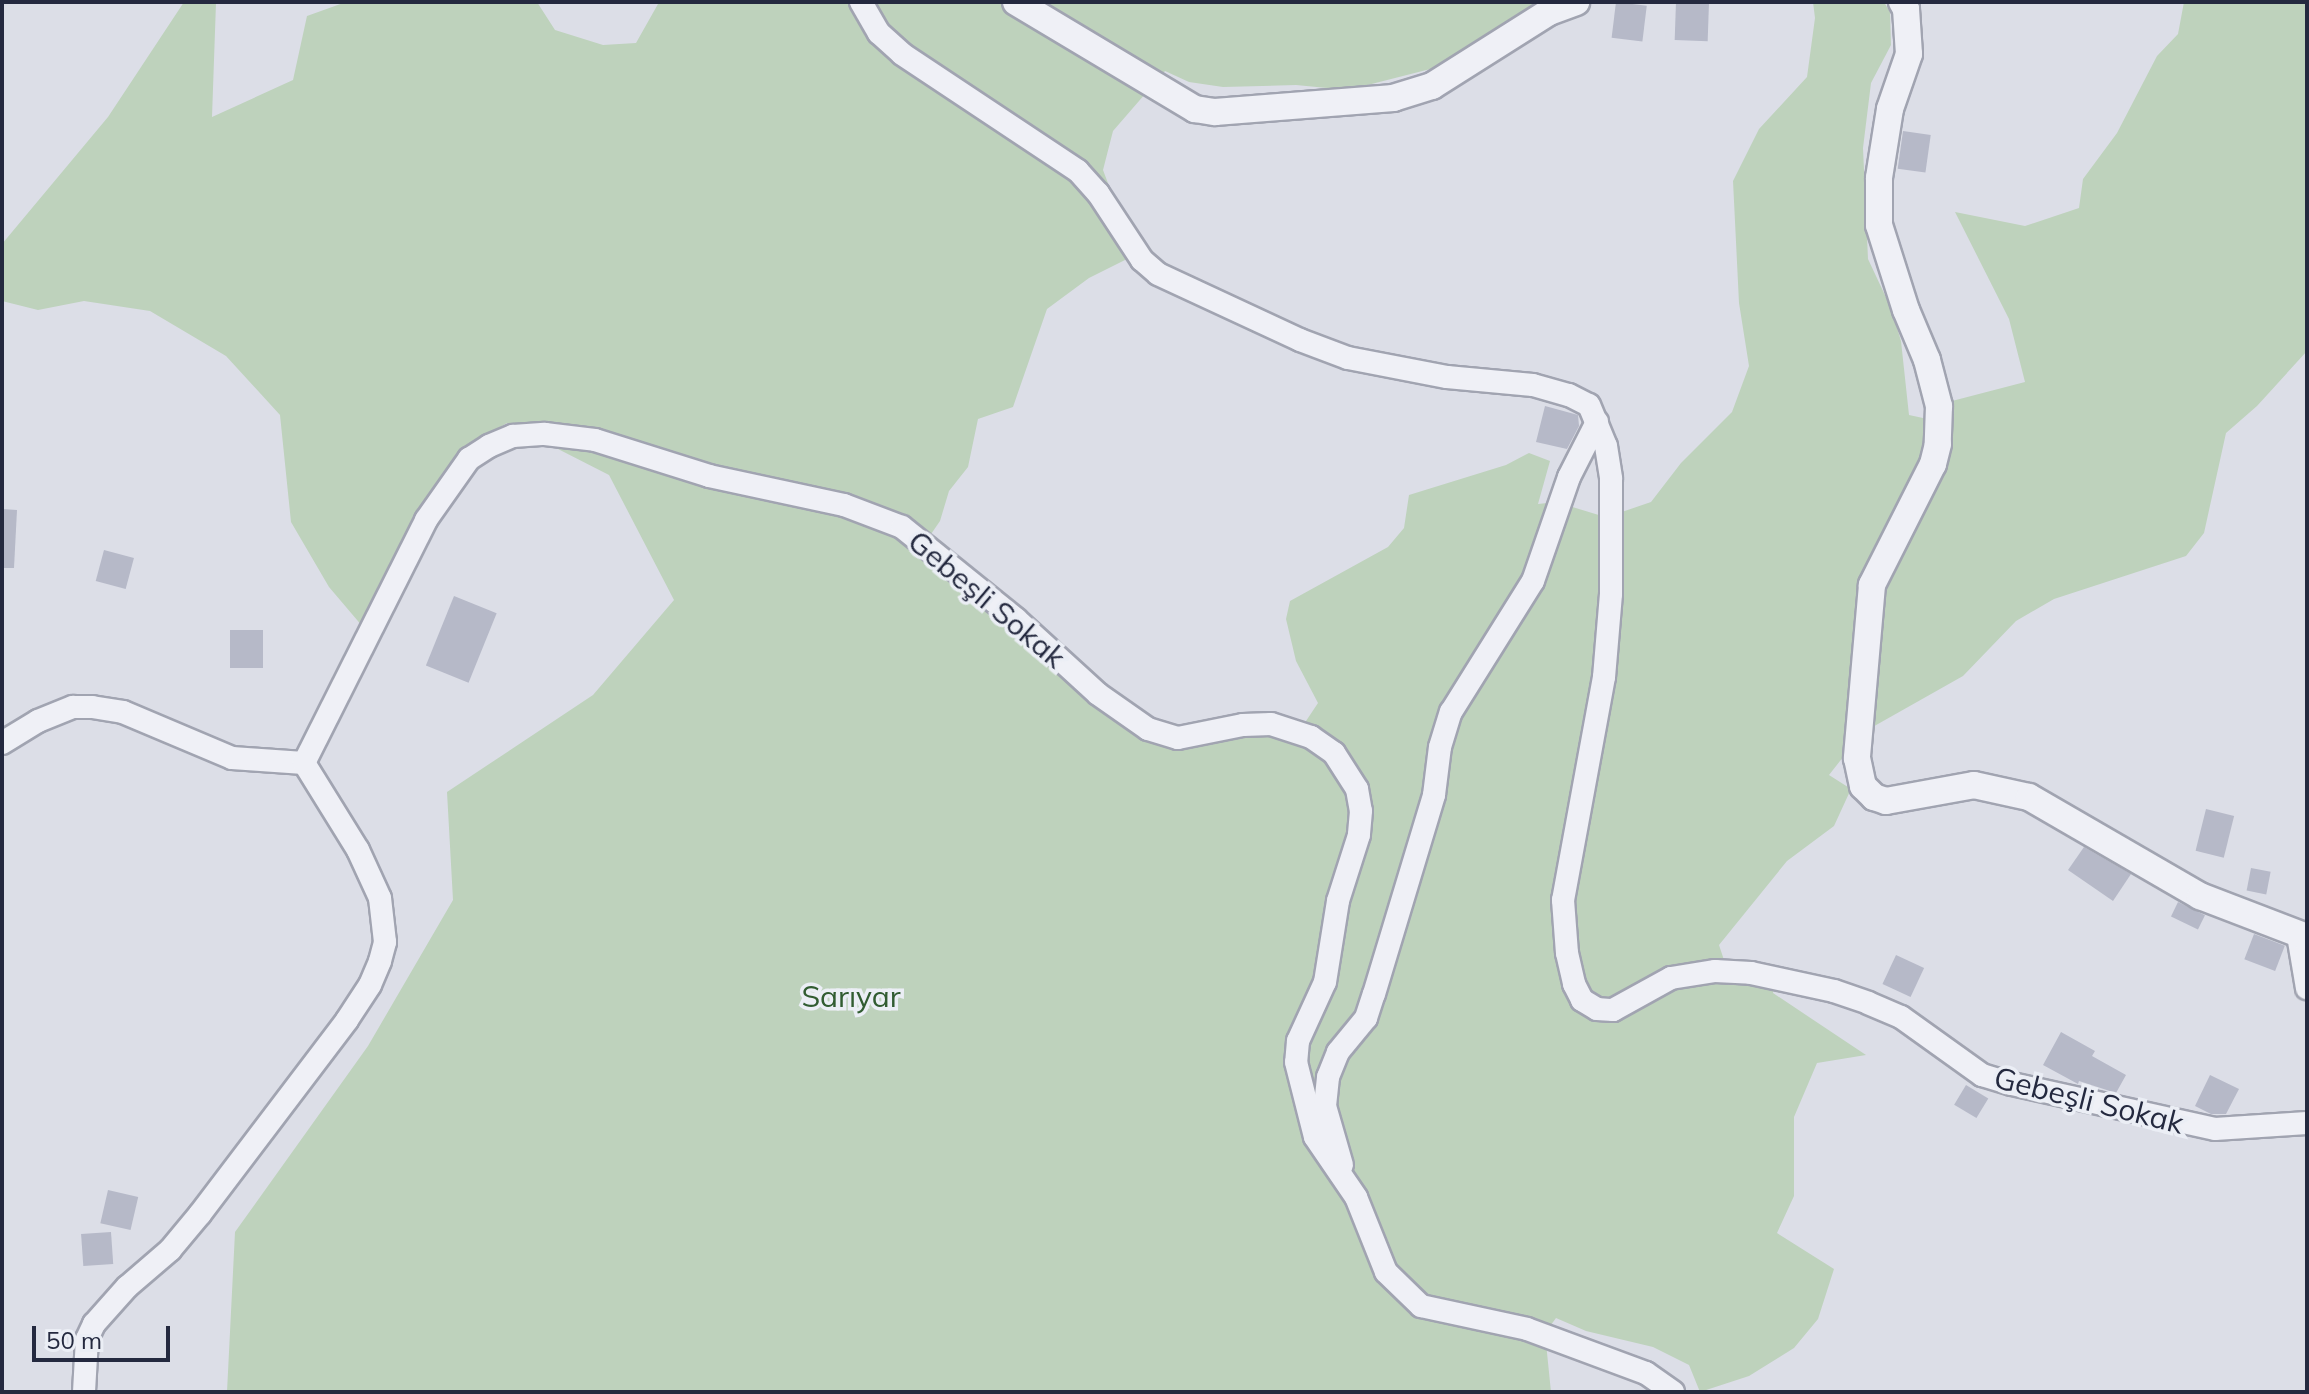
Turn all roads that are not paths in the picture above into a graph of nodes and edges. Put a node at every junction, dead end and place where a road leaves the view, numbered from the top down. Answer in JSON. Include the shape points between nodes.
{"nodes":[{"id":1,"x":861,"y":2,"type":"edge"},
{"id":2,"x":1016,"y":2,"type":"edge"},
{"id":3,"x":1576,"y":2,"type":"edge"},
{"id":4,"x":1902,"y":2,"type":"edge"},
{"id":5,"x":1597,"y":422,"type":"junction"},
{"id":6,"x":2,"y":743,"type":"edge"},
{"id":7,"x":304,"y":763,"type":"junction"},
{"id":8,"x":2303,"y":936,"type":"edge"},
{"id":9,"x":2307,"y":988,"type":"edge"},
{"id":10,"x":2307,"y":1123,"type":"edge"},
{"id":11,"x":1346,"y":1180,"type":"junction"},
{"id":12,"x":84,"y":1392,"type":"edge"},
{"id":13,"x":1673,"y":1392,"type":"edge"}],
"edges":[{"from":1,"to":5,"type":"street","via":[[879,33],[902,54],[1078,171],[1142,260],[1158,274],[1348,358],[1447,377],[1533,385],[1589,405]]},
{"from":2,"to":3,"type":"street","via":[[1195,109],[1215,112],[1393,98],[1432,86],[1549,12]]},
{"from":4,"to":8,"type":"street","via":[[1909,54],[1888,123],[1879,178],[1879,225],[1927,360],[1939,406],[1938,444],[1872,585],[1857,758],[1863,786],[1886,801],[1974,785],[2029,797],[2200,896]]},
{"from":5,"to":10,"type":"street","name":"Gebeşli Sokak","via":[[1611,479],[1610,629],[1563,900],[1567,953],[1582,1000],[1613,1010],[1671,978],[1715,971],[1751,973],[1868,1003],[1914,1025],[1982,1075],[2012,1084],[2215,1129]]},
{"from":5,"to":11,"type":"street","name":"Gebeşli Sokak","via":[[1569,477],[1533,581],[1451,712],[1434,795],[1366,1018],[1338,1052],[1328,1077],[1325,1106]]},
{"from":6,"to":7,"type":"street","via":[[38,721],[73,707],[92,707],[123,712],[232,758]]},
{"from":7,"to":11,"type":"street","name":"Gebeşli Sokak","via":[[426,520],[469,459],[489,446],[513,436],[545,434],[595,440],[709,476],[874,514],[938,553],[1098,694],[1148,729],[1178,738],[1271,724],[1311,737],[1348,771],[1361,811],[1359,835],[1338,901],[1325,982],[1298,1041],[1296,1062],[1315,1137]]},
{"from":7,"to":12,"type":"street","via":[[358,850],[380,898],[385,942],[380,961],[347,1020],[200,1214],[94,1324],[87,1339]]},
{"from":8,"to":9,"type":"street"},
{"from":11,"to":13,"type":"street","name":"Gebeşli Sokak","via":[[1386,1272],[1421,1306],[1527,1329],[1646,1373]]}]}
